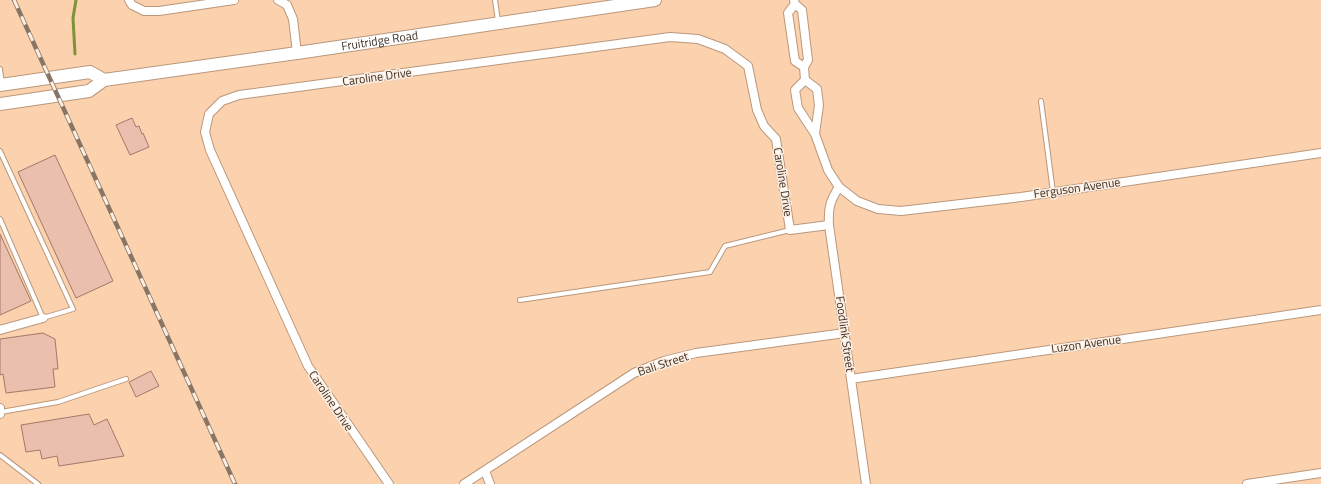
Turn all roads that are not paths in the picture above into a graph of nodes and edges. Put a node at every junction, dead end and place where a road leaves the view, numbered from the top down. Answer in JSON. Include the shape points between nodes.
{"nodes":[{"id":1,"x":129,"y":0,"type":"edge"},
{"id":2,"x":234,"y":0,"type":"edge"},
{"id":3,"x":278,"y":0,"type":"edge"},
{"id":4,"x":495,"y":0,"type":"edge"},
{"id":5,"x":655,"y":0,"type":"edge"},
{"id":6,"x":795,"y":2,"type":"edge"},
{"id":7,"x":498,"y":23,"type":"junction"},
{"id":8,"x":297,"y":53,"type":"junction"},
{"id":9,"x":804,"y":67,"type":"junction"},
{"id":10,"x":0,"y":70,"type":"edge"},
{"id":11,"x":104,"y":80,"type":"junction"},
{"id":12,"x":805,"y":80,"type":"junction"},
{"id":13,"x":1,"y":85,"type":"edge"},
{"id":14,"x":1041,"y":101,"type":"dead end"},
{"id":15,"x":0,"y":104,"type":"edge"},
{"id":16,"x":815,"y":134,"type":"junction"},
{"id":17,"x":0,"y":151,"type":"edge"},
{"id":18,"x":1321,"y":152,"type":"edge"},
{"id":19,"x":839,"y":186,"type":"junction"},
{"id":20,"x":1053,"y":192,"type":"junction"},
{"id":21,"x":0,"y":219,"type":"edge"},
{"id":22,"x":829,"y":225,"type":"junction"},
{"id":23,"x":790,"y":230,"type":"junction"},
{"id":24,"x":520,"y":300,"type":"dead end"},
{"id":25,"x":1321,"y":310,"type":"edge"},
{"id":26,"x":43,"y":318,"type":"junction"},
{"id":27,"x":0,"y":330,"type":"edge"},
{"id":28,"x":845,"y":333,"type":"junction"},
{"id":29,"x":126,"y":378,"type":"dead end"},
{"id":30,"x":851,"y":379,"type":"junction"},
{"id":31,"x":0,"y":411,"type":"edge"},
{"id":32,"x":0,"y":455,"type":"edge"},
{"id":33,"x":485,"y":471,"type":"junction"},
{"id":34,"x":1321,"y":473,"type":"edge"},
{"id":35,"x":38,"y":484,"type":"edge"},
{"id":36,"x":389,"y":484,"type":"edge"},
{"id":37,"x":464,"y":484,"type":"edge"},
{"id":38,"x":490,"y":484,"type":"edge"},
{"id":39,"x":866,"y":484,"type":"edge"},
{"id":40,"x":1247,"y":484,"type":"edge"}],
"edges":[{"from":1,"to":2,"type":"street","via":[[144,11],[159,11]]},
{"from":3,"to":8,"type":"street","via":[[287,5],[293,20]]},
{"from":4,"to":7,"type":"lane"},
{"from":5,"to":7,"type":"main road","name":"Fruitridge Road"},
{"from":6,"to":9,"type":"street","via":[[802,10],[808,60]]},
{"from":6,"to":9,"type":"street","via":[[788,13],[795,61]]},
{"from":7,"to":8,"type":"main road","name":"Fruitridge Road"},
{"from":8,"to":11,"type":"main road","name":"Fruitridge Road"},
{"from":9,"to":12,"type":"street"},
{"from":10,"to":13,"type":"lane"},
{"from":11,"to":13,"type":"main road","via":[[90,72]]},
{"from":11,"to":15,"type":"main road","name":"Fruitridge Road","via":[[89,91]]},
{"from":12,"to":16,"type":"street","via":[[817,89],[819,105]]},
{"from":12,"to":16,"type":"street","via":[[796,90],[798,108]]},
{"from":14,"to":20,"type":"lane"},
{"from":16,"to":19,"type":"street","name":"Ferguson Avenue","via":[[828,170]]},
{"from":17,"to":26,"type":"lane","via":[[73,309]]},
{"from":18,"to":20,"type":"street","name":"Ferguson Avenue"},
{"from":19,"to":20,"type":"street","name":"Ferguson Avenue","via":[[864,204],[878,209],[901,211]]},
{"from":19,"to":22,"type":"street","name":"Foodlink Street","via":[[828,211]]},
{"from":21,"to":26,"type":"lane"},
{"from":22,"to":23,"type":"street","name":"Caroline Drive"},
{"from":22,"to":28,"type":"street","name":"Foodlink Street"},
{"from":23,"to":24,"type":"lane","via":[[724,246],[710,272]]},
{"from":23,"to":36,"type":"street","name":"Caroline Drive","via":[[776,139],[764,126],[757,110],[748,66],[725,49],[698,39],[670,37],[239,95],[222,101],[209,114],[205,132],[210,150],[308,366]]},
{"from":25,"to":30,"type":"street","name":"Luzon Avenue"},
{"from":26,"to":27,"type":"street"},
{"from":28,"to":30,"type":"street","name":"Foodlink Street"},
{"from":28,"to":33,"type":"street","name":"Bali Street","via":[[696,353],[664,361],[634,373]]},
{"from":29,"to":31,"type":"lane","via":[[58,402]]},
{"from":30,"to":39,"type":"street","name":"Foodlink Street"},
{"from":32,"to":35,"type":"lane"},
{"from":33,"to":37,"type":"street","name":"Bali Street"},
{"from":33,"to":38,"type":"street"},
{"from":34,"to":40,"type":"street"}]}
